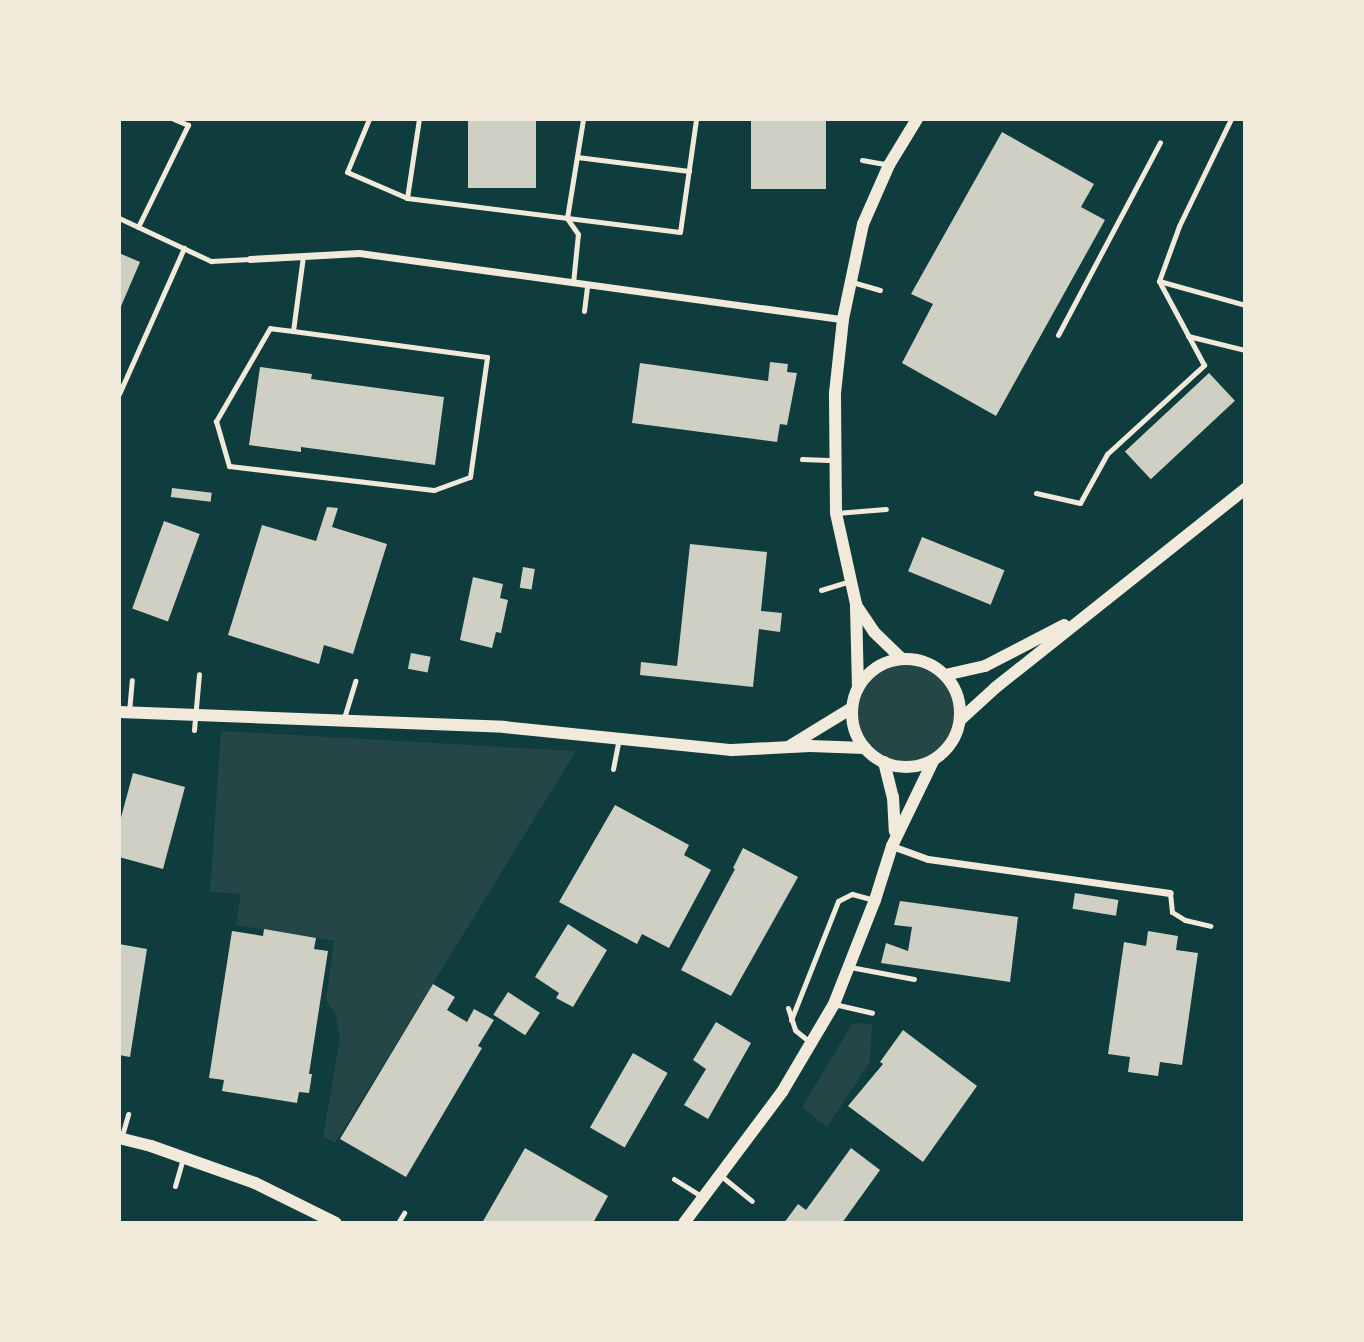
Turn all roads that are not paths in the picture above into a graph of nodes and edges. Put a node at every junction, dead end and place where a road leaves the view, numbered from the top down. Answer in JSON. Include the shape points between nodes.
{"nodes":[{"id":1,"x":174,"y":119,"type":"edge"},
{"id":2,"x":369,"y":119,"type":"edge"},
{"id":3,"x":419,"y":119,"type":"edge"},
{"id":4,"x":583,"y":119,"type":"edge"},
{"id":5,"x":696,"y":119,"type":"edge"},
{"id":6,"x":917,"y":119,"type":"edge"},
{"id":7,"x":1231,"y":119,"type":"edge"},
{"id":8,"x":1160,"y":142,"type":"dead end"},
{"id":9,"x":577,"y":157,"type":"junction"},
{"id":10,"x":862,"y":160,"type":"dead end"},
{"id":11,"x":889,"y":165,"type":"junction"},
{"id":12,"x":689,"y":171,"type":"junction"},
{"id":13,"x":407,"y":198,"type":"junction"},
{"id":14,"x":119,"y":218,"type":"edge"},
{"id":15,"x":567,"y":218,"type":"junction"},
{"id":16,"x":138,"y":227,"type":"junction"},
{"id":17,"x":184,"y":248,"type":"junction"},
{"id":18,"x":303,"y":256,"type":"junction"},
{"id":19,"x":250,"y":258,"type":"joint"},
{"id":20,"x":1159,"y":281,"type":"junction"},
{"id":21,"x":850,"y":282,"type":"junction"},
{"id":22,"x":573,"y":283,"type":"junction"},
{"id":23,"x":587,"y":285,"type":"junction"},
{"id":24,"x":880,"y":290,"type":"dead end"},
{"id":25,"x":1245,"y":305,"type":"edge"},
{"id":26,"x":584,"y":311,"type":"dead end"},
{"id":27,"x":843,"y":319,"type":"junction"},
{"id":28,"x":293,"y":331,"type":"junction"},
{"id":29,"x":1058,"y":335,"type":"dead end"},
{"id":30,"x":1188,"y":336,"type":"junction"},
{"id":31,"x":1245,"y":350,"type":"edge"},
{"id":32,"x":119,"y":394,"type":"edge"},
{"id":33,"x":802,"y":459,"type":"dead end"},
{"id":34,"x":835,"y":460,"type":"junction"},
{"id":35,"x":1245,"y":489,"type":"edge"},
{"id":36,"x":1036,"y":493,"type":"dead end"},
{"id":37,"x":886,"y":509,"type":"dead end"},
{"id":38,"x":836,"y":513,"type":"junction"},
{"id":39,"x":850,"y":581,"type":"junction"},
{"id":40,"x":821,"y":590,"type":"dead end"},
{"id":41,"x":856,"y":604,"type":"junction"},
{"id":42,"x":1086,"y":614,"type":"junction"},
{"id":43,"x":901,"y":658,"type":"junction"},
{"id":44,"x":199,"y":674,"type":"dead end"},
{"id":45,"x":945,"y":675,"type":"junction"},
{"id":46,"x":132,"y":680,"type":"dead end"},
{"id":47,"x":355,"y":681,"type":"dead end"},
{"id":48,"x":858,"y":688,"type":"junction"},
{"id":49,"x":852,"y":708,"type":"junction"},
{"id":50,"x":124,"y":712,"type":"edge"},
{"id":51,"x":197,"y":715,"type":"junction"},
{"id":52,"x":344,"y":719,"type":"junction"},
{"id":53,"x":960,"y":720,"type":"junction"},
{"id":54,"x":194,"y":730,"type":"dead end"},
{"id":55,"x":619,"y":739,"type":"junction"},
{"id":56,"x":785,"y":748,"type":"junction"},
{"id":57,"x":865,"y":748,"type":"junction"},
{"id":58,"x":933,"y":761,"type":"junction"},
{"id":59,"x":884,"y":762,"type":"junction"},
{"id":60,"x":613,"y":769,"type":"dead end"},
{"id":61,"x":894,"y":841,"type":"junction"},
{"id":62,"x":1170,"y":893,"type":"joint"},
{"id":63,"x":876,"y":900,"type":"junction"},
{"id":64,"x":1210,"y":926,"type":"dead end"},
{"id":65,"x":850,"y":967,"type":"junction"},
{"id":66,"x":914,"y":979,"type":"dead end"},
{"id":67,"x":834,"y":1004,"type":"junction"},
{"id":68,"x":788,"y":1008,"type":"dead end"},
{"id":69,"x":872,"y":1013,"type":"dead end"},
{"id":70,"x":791,"y":1020,"type":"junction"},
{"id":71,"x":811,"y":1043,"type":"junction"},
{"id":72,"x":128,"y":1114,"type":"dead end"},
{"id":73,"x":120,"y":1139,"type":"edge"},
{"id":74,"x":183,"y":1158,"type":"junction"},
{"id":75,"x":720,"y":1175,"type":"junction"},
{"id":76,"x":674,"y":1179,"type":"dead end"},
{"id":77,"x":175,"y":1186,"type":"dead end"},
{"id":78,"x":702,"y":1198,"type":"junction"},
{"id":79,"x":752,"y":1201,"type":"dead end"},
{"id":80,"x":404,"y":1213,"type":"dead end"},
{"id":81,"x":336,"y":1223,"type":"edge"},
{"id":82,"x":398,"y":1223,"type":"edge"},
{"id":83,"x":684,"y":1223,"type":"edge"}],
"edges":[{"from":1,"to":16,"type":"lane","via":[[188,125]]},
{"from":2,"to":13,"type":"lane","via":[[347,172]]},
{"from":3,"to":13,"type":"lane"},
{"from":4,"to":9,"type":"lane"},
{"from":5,"to":12,"type":"lane"},
{"from":6,"to":11,"type":"street"},
{"from":7,"to":20,"type":"lane"},
{"from":8,"to":29,"type":"lane"},
{"from":9,"to":12,"type":"lane"},
{"from":9,"to":15,"type":"lane"},
{"from":10,"to":11,"type":"lane"},
{"from":11,"to":21,"type":"street","via":[[863,223]]},
{"from":12,"to":15,"type":"lane","via":[[680,232]]},
{"from":13,"to":15,"type":"lane"},
{"from":14,"to":16,"type":"lane"},
{"from":15,"to":22,"type":"lane","via":[[578,234]]},
{"from":16,"to":17,"type":"lane"},
{"from":17,"to":19,"type":"lane","via":[[211,261]]},
{"from":17,"to":32,"type":"lane"},
{"from":18,"to":19,"type":"street"},
{"from":18,"to":22,"type":"street","via":[[359,253]]},
{"from":18,"to":28,"type":"lane"},
{"from":20,"to":25,"type":"lane"},
{"from":20,"to":30,"type":"lane"},
{"from":21,"to":24,"type":"lane"},
{"from":21,"to":27,"type":"street"},
{"from":22,"to":23,"type":"street"},
{"from":23,"to":26,"type":"lane"},
{"from":23,"to":27,"type":"street"},
{"from":27,"to":34,"type":"street","via":[[835,393]]},
{"from":28,"to":28,"type":"lane","via":[[487,357],[470,477],[434,490],[229,466],[216,421],[270,328]]},
{"from":30,"to":31,"type":"lane"},
{"from":30,"to":36,"type":"lane","via":[[1204,365],[1107,454],[1080,503]]},
{"from":33,"to":34,"type":"lane"},
{"from":34,"to":38,"type":"street"},
{"from":35,"to":42,"type":"street"},
{"from":37,"to":38,"type":"lane"},
{"from":38,"to":39,"type":"street"},
{"from":39,"to":40,"type":"lane"},
{"from":39,"to":41,"type":"street"},
{"from":41,"to":43,"type":"street","via":[[874,632]]},
{"from":41,"to":48,"type":"street"},
{"from":42,"to":45,"type":"street","via":[[985,666]]},
{"from":42,"to":53,"type":"street"},
{"from":43,"to":45,"type":"street","via":[[932,665]]},
{"from":43,"to":48,"type":"street","via":[[876,668]]},
{"from":44,"to":51,"type":"lane"},
{"from":45,"to":53,"type":"street","via":[[958,696]]},
{"from":46,"to":50,"type":"lane"},
{"from":47,"to":52,"type":"lane"},
{"from":48,"to":49,"type":"street"},
{"from":49,"to":56,"type":"street"},
{"from":49,"to":57,"type":"street","via":[[857,736]]},
{"from":50,"to":51,"type":"street"},
{"from":51,"to":52,"type":"street"},
{"from":51,"to":54,"type":"lane"},
{"from":52,"to":55,"type":"street","via":[[504,727]]},
{"from":53,"to":58,"type":"street","via":[[956,736]]},
{"from":55,"to":56,"type":"street","via":[[732,750]]},
{"from":55,"to":60,"type":"lane"},
{"from":56,"to":57,"type":"street"},
{"from":57,"to":59,"type":"street"},
{"from":58,"to":59,"type":"street","via":[[908,768]]},
{"from":58,"to":61,"type":"street"},
{"from":59,"to":61,"type":"street","via":[[896,816]]},
{"from":61,"to":62,"type":"street","via":[[928,859]]},
{"from":61,"to":63,"type":"street"},
{"from":62,"to":64,"type":"lane","via":[[1172,912]]},
{"from":63,"to":65,"type":"street"},
{"from":63,"to":70,"type":"lane","via":[[852,894],[838,901]]},
{"from":65,"to":66,"type":"lane"},
{"from":65,"to":67,"type":"street"},
{"from":67,"to":69,"type":"lane"},
{"from":67,"to":71,"type":"street"},
{"from":68,"to":70,"type":"lane"},
{"from":70,"to":71,"type":"lane","via":[[794,1030]]},
{"from":71,"to":75,"type":"street","via":[[782,1092]]},
{"from":72,"to":73,"type":"lane"},
{"from":73,"to":74,"type":"street"},
{"from":74,"to":77,"type":"lane"},
{"from":74,"to":81,"type":"street","via":[[255,1183]]},
{"from":75,"to":78,"type":"street"},
{"from":75,"to":79,"type":"lane"},
{"from":76,"to":78,"type":"lane"},
{"from":78,"to":83,"type":"street"},
{"from":80,"to":82,"type":"lane"}]}
